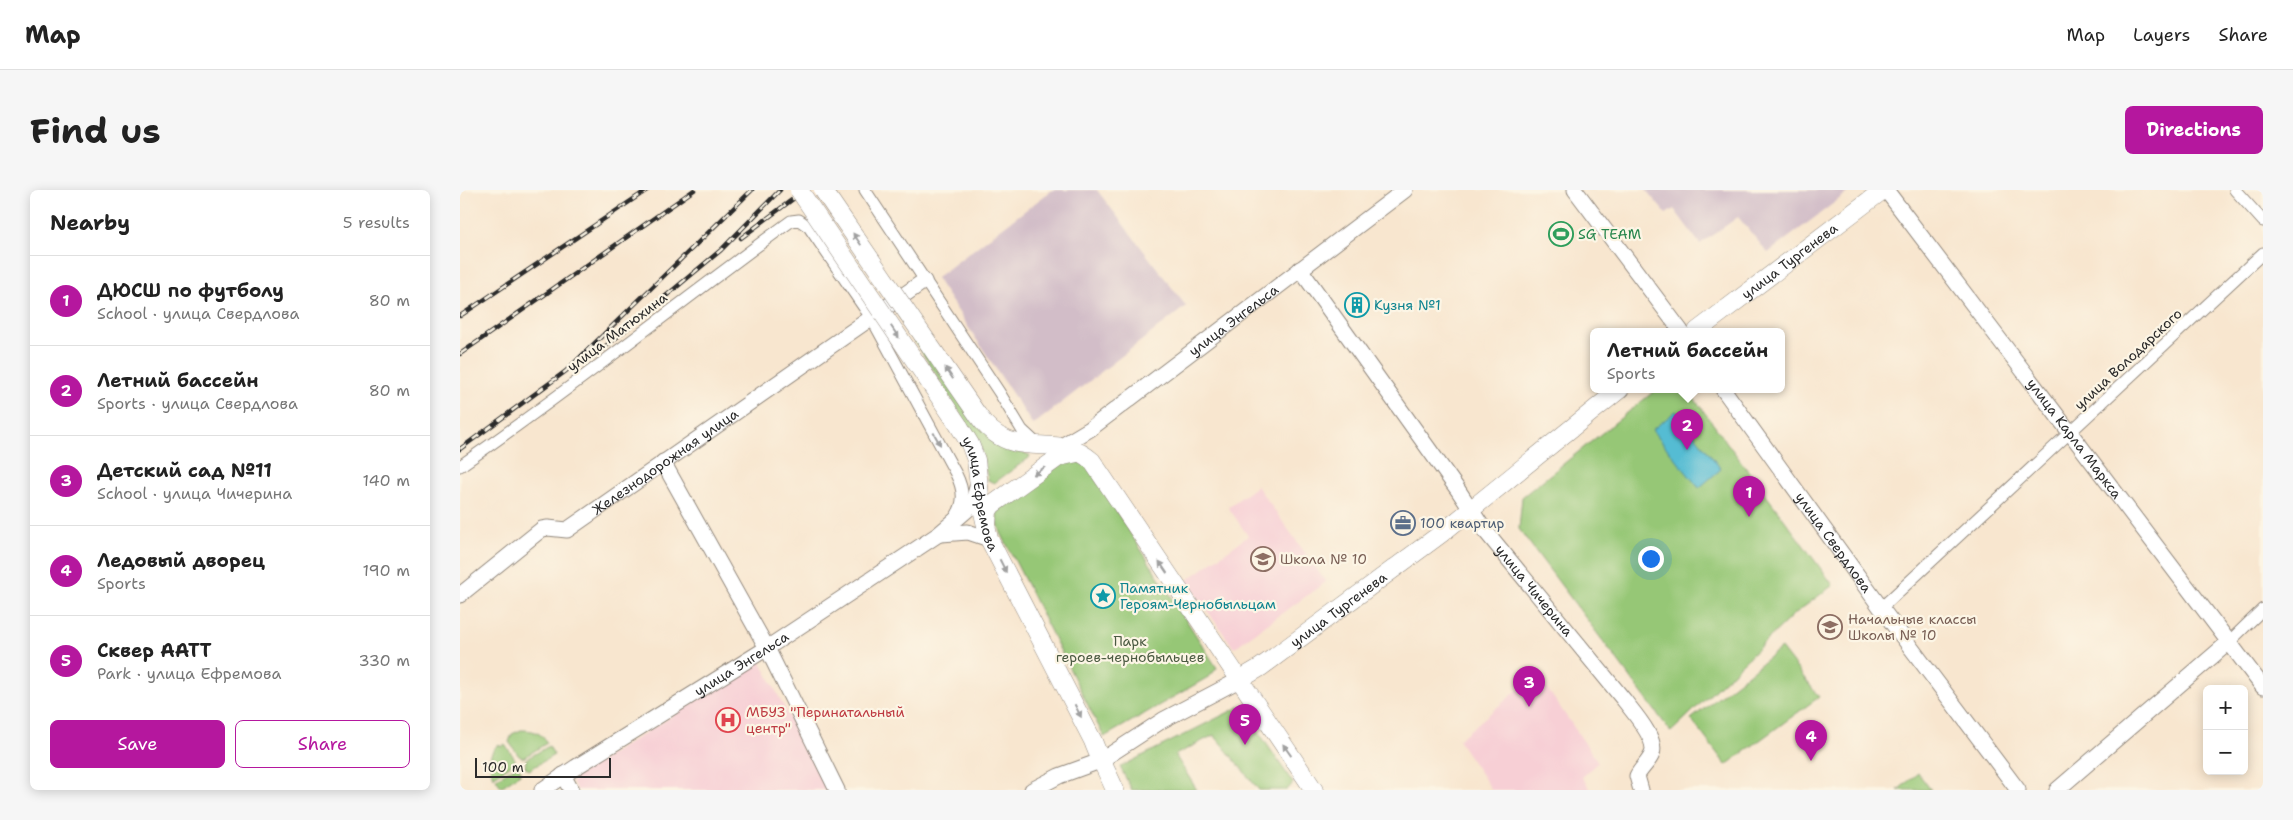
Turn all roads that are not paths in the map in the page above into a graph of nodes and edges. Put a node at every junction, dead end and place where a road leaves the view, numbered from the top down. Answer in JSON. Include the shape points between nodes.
{"nodes":[{"id":1,"x":799,"y":190,"type":"edge"},
{"id":2,"x":823,"y":190,"type":"edge"},
{"id":3,"x":865,"y":190,"type":"edge"},
{"id":4,"x":1405,"y":190,"type":"edge"},
{"id":5,"x":1575,"y":190,"type":"edge"},
{"id":6,"x":1885,"y":190,"type":"edge"},
{"id":7,"x":2235,"y":190,"type":"edge"},
{"id":8,"x":791,"y":221,"type":"joint"},
{"id":9,"x":2263,"y":221,"type":"edge"},
{"id":10,"x":2263,"y":253,"type":"edge"},
{"id":11,"x":1300,"y":269,"type":"junction"},
{"id":12,"x":924,"y":281,"type":"junction"},
{"id":13,"x":872,"y":319,"type":"junction"},
{"id":14,"x":1679,"y":328,"type":"edge"},
{"id":15,"x":1701,"y":328,"type":"edge"},
{"id":16,"x":1615,"y":393,"type":"edge"},
{"id":17,"x":1726,"y":393,"type":"edge"},
{"id":18,"x":1008,"y":405,"type":"junction"},
{"id":19,"x":1090,"y":428,"type":"junction"},
{"id":20,"x":2071,"y":433,"type":"junction"},
{"id":21,"x":1053,"y":447,"type":"junction"},
{"id":22,"x":1087,"y":457,"type":"junction"},
{"id":23,"x":663,"y":462,"type":"junction"},
{"id":24,"x":460,"y":466,"type":"edge"},
{"id":25,"x":979,"y":479,"type":"junction"},
{"id":26,"x":1471,"y":509,"type":"junction"},
{"id":27,"x":939,"y":534,"type":"junction"},
{"id":28,"x":989,"y":538,"type":"junction"},
{"id":29,"x":460,"y":595,"type":"edge"},
{"id":30,"x":1881,"y":608,"type":"junction"},
{"id":31,"x":2263,"y":610,"type":"edge"},
{"id":32,"x":2229,"y":642,"type":"junction"},
{"id":33,"x":767,"y":648,"type":"junction"},
{"id":34,"x":1239,"y":680,"type":"junction"},
{"id":35,"x":2263,"y":687,"type":"edge"},
{"id":36,"x":1100,"y":761,"type":"junction"},
{"id":37,"x":563,"y":775,"type":"junction"},
{"id":38,"x":542,"y":790,"type":"edge"},
{"id":39,"x":571,"y":790,"type":"edge"},
{"id":40,"x":837,"y":790,"type":"edge"},
{"id":41,"x":1032,"y":790,"type":"edge"},
{"id":42,"x":1115,"y":790,"type":"edge"},
{"id":43,"x":1314,"y":790,"type":"edge"},
{"id":44,"x":1641,"y":790,"type":"edge"},
{"id":45,"x":2018,"y":790,"type":"edge"},
{"id":46,"x":2057,"y":790,"type":"edge"}],
"edges":[{"from":1,"to":25,"type":"main road","name":"улица Ефремова","one_way":true,"bridge":true,"via":[[959,426],[973,450]]},
{"from":21,"to":2,"type":"main road","name":"улица Ефремова","one_way":true,"bridge":true,"via":[[1024,445],[992,432]]},
{"from":3,"to":12,"type":"street","name":"улица Ефремова"},
{"from":4,"to":11,"type":"street","name":"улица Энгельса"},
{"from":5,"to":14,"type":"street"},
{"from":6,"to":15,"type":"main road","name":"улица Тургенева"},
{"from":6,"to":20,"type":"street","name":"улица Карла Маркса"},
{"from":7,"to":9,"type":"street"},
{"from":8,"to":13,"type":"street","name":"улица Ефремова","via":[[799,220],[809,227]]},
{"from":8,"to":24,"type":"street","name":"улица Матюхина"},
{"from":10,"to":20,"type":"street","name":"улица Володарского"},
{"from":11,"to":19,"type":"street","name":"улица Энгельса"},
{"from":11,"to":26,"type":"street","name":"улица Чичерина"},
{"from":12,"to":13,"type":"street","name":"Железнодорожная улица"},
{"from":12,"to":18,"type":"street","name":"улица Ефремова"},
{"from":13,"to":23,"type":"street","name":"Железнодорожная улица"},
{"from":13,"to":27,"type":"street","name":"улица Ефремова","one_way":true,"via":[[962,486],[960,509]]},
{"from":16,"to":26,"type":"main road","name":"улица Тургенева"},
{"from":17,"to":30,"type":"street","name":"улица Свердлова"},
{"from":18,"to":19,"type":"street","via":[[1028,431],[1040,438],[1064,438]]},
{"from":18,"to":21,"type":"street","name":"улица Ефремова","via":[[1027,437]]},
{"from":19,"to":21,"type":"street","name":"улица Энгельса"},
{"from":19,"to":22,"type":"street"},
{"from":20,"to":30,"type":"street","name":"улица Володарского"},
{"from":20,"to":32,"type":"street","name":"улица Карла Маркса"},
{"from":21,"to":22,"type":"main road","name":"улица Ефремова","via":[[1074,449]]},
{"from":22,"to":28,"type":"main road","one_way":true,"via":[[1069,453],[1059,458],[992,505],[986,520]]},
{"from":34,"to":22,"type":"main road","one_way":true},
{"from":23,"to":29,"type":"street","name":"Железнодорожная улица","via":[[567,530],[542,529]]},
{"from":23,"to":33,"type":"street"},
{"from":25,"to":27,"type":"street","name":"улица Энгельса","via":[[967,510]]},
{"from":25,"to":28,"type":"main road","name":"улица Ефремова"},
{"from":26,"to":34,"type":"main road","name":"улица Тургенева"},
{"from":26,"to":44,"type":"street","name":"улица Чичерина","via":[[1645,728],[1653,742],[1653,753],[1637,776]]},
{"from":27,"to":28,"type":"street","via":[[968,532]]},
{"from":27,"to":33,"type":"street","name":"улица Энгельса"},
{"from":28,"to":36,"type":"main road","name":"улица Ефремова","one_way":true,"via":[[1093,741]]},
{"from":30,"to":45,"type":"street","name":"улица Свердлова"},
{"from":31,"to":32,"type":"street"},
{"from":32,"to":35,"type":"street","name":"улица Карла Маркса"},
{"from":32,"to":46,"type":"street"},
{"from":33,"to":37,"type":"street","name":"улица Энгельса"},
{"from":33,"to":40,"type":"street"},
{"from":34,"to":36,"type":"street","name":"улица Тургенева","via":[[1163,720]]},
{"from":43,"to":34,"type":"main road","one_way":true},
{"from":36,"to":41,"type":"street","name":"улица Тургенева","via":[[1058,776]]},
{"from":36,"to":42,"type":"main road","name":"улица Ефремова"},
{"from":37,"to":38,"type":"street","name":"улица Энгельса"},
{"from":37,"to":39,"type":"street"}]}
